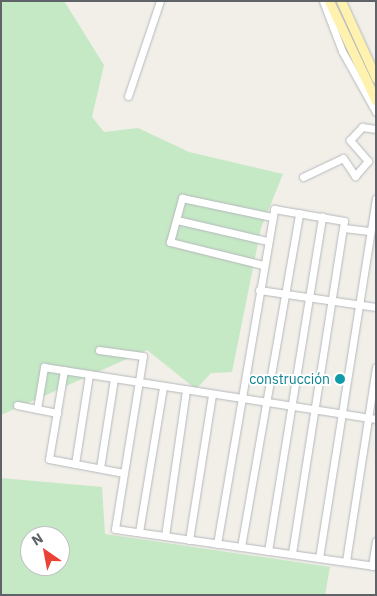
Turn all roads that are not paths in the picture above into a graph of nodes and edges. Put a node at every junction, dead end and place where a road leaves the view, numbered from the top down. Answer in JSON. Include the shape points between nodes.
{"nodes":[{"id":1,"x":160,"y":1,"type":"edge"},
{"id":2,"x":323,"y":1,"type":"edge"},
{"id":3,"x":329,"y":1,"type":"edge"},
{"id":4,"x":342,"y":1,"type":"edge"},
{"id":5,"x":376,"y":78,"type":"edge"},
{"id":6,"x":128,"y":96,"type":"dead end"},
{"id":7,"x":376,"y":101,"type":"edge"},
{"id":8,"x":376,"y":112,"type":"edge"},
{"id":9,"x":376,"y":129,"type":"edge"},
{"id":10,"x":303,"y":177,"type":"dead end"},
{"id":11,"x":376,"y":198,"type":"edge"},
{"id":12,"x":299,"y":213,"type":"junction"},
{"id":13,"x":322,"y":216,"type":"junction"},
{"id":14,"x":272,"y":218,"type":"junction"},
{"id":15,"x":177,"y":220,"type":"junction"},
{"id":16,"x":373,"y":223,"type":"edge"},
{"id":17,"x":344,"y":228,"type":"junction"},
{"id":18,"x":369,"y":232,"type":"junction"},
{"id":19,"x":267,"y":241,"type":"junction"},
{"id":20,"x":263,"y":265,"type":"junction"},
{"id":21,"x":259,"y":290,"type":"junction"},
{"id":22,"x":285,"y":293,"type":"junction"},
{"id":23,"x":310,"y":297,"type":"junction"},
{"id":24,"x":334,"y":301,"type":"junction"},
{"id":25,"x":360,"y":305,"type":"junction"},
{"id":26,"x":376,"y":307,"type":"edge"},
{"id":27,"x":99,"y":350,"type":"dead end"},
{"id":28,"x":376,"y":367,"type":"edge"},
{"id":29,"x":64,"y":370,"type":"junction"},
{"id":30,"x":89,"y":375,"type":"junction"},
{"id":31,"x":114,"y":379,"type":"junction"},
{"id":32,"x":139,"y":383,"type":"junction"},
{"id":33,"x":162,"y":387,"type":"junction"},
{"id":34,"x":186,"y":390,"type":"junction"},
{"id":35,"x":212,"y":395,"type":"junction"},
{"id":36,"x":241,"y":399,"type":"junction"},
{"id":37,"x":266,"y":403,"type":"junction"},
{"id":38,"x":17,"y":405,"type":"dead end"},
{"id":39,"x":291,"y":406,"type":"junction"},
{"id":40,"x":37,"y":409,"type":"junction"},
{"id":41,"x":316,"y":410,"type":"junction"},
{"id":42,"x":57,"y":414,"type":"junction"},
{"id":43,"x":342,"y":414,"type":"junction"},
{"id":44,"x":368,"y":418,"type":"junction"},
{"id":45,"x":376,"y":419,"type":"edge"},
{"id":46,"x":75,"y":464,"type":"junction"},
{"id":47,"x":100,"y":468,"type":"junction"},
{"id":48,"x":124,"y":473,"type":"junction"},
{"id":49,"x":140,"y":532,"type":"junction"},
{"id":50,"x":165,"y":536,"type":"junction"},
{"id":51,"x":188,"y":540,"type":"junction"},
{"id":52,"x":376,"y":541,"type":"edge"},
{"id":53,"x":217,"y":544,"type":"junction"},
{"id":54,"x":241,"y":547,"type":"junction"},
{"id":55,"x":268,"y":551,"type":"junction"},
{"id":56,"x":292,"y":554,"type":"junction"},
{"id":57,"x":319,"y":558,"type":"junction"},
{"id":58,"x":346,"y":561,"type":"junction"},
{"id":59,"x":374,"y":566,"type":"edge"}],
"edges":[{"from":1,"to":6,"type":"street"},
{"from":2,"to":8,"type":"street","via":[[342,52]]},
{"from":3,"to":7,"type":"main road"},
{"from":4,"to":5,"type":"main road"},
{"from":9,"to":10,"type":"street","via":[[362,127],[350,140],[368,161],[355,176],[343,158]]},
{"from":11,"to":16,"type":"street"},
{"from":12,"to":13,"type":"street"},
{"from":12,"to":14,"type":"street","via":[[274,209]]},
{"from":12,"to":22,"type":"street"},
{"from":13,"to":17,"type":"street","via":[[344,221]]},
{"from":13,"to":23,"type":"street"},
{"from":14,"to":15,"type":"street","via":[[182,198]]},
{"from":14,"to":19,"type":"street"},
{"from":15,"to":19,"type":"street"},
{"from":15,"to":20,"type":"street","via":[[170,242]]},
{"from":16,"to":18,"type":"street"},
{"from":17,"to":18,"type":"street"},
{"from":17,"to":24,"type":"street"},
{"from":18,"to":25,"type":"street"},
{"from":19,"to":20,"type":"street"},
{"from":20,"to":21,"type":"street"},
{"from":21,"to":22,"type":"street"},
{"from":21,"to":36,"type":"street"},
{"from":22,"to":23,"type":"street"},
{"from":22,"to":37,"type":"street"},
{"from":23,"to":24,"type":"street"},
{"from":23,"to":39,"type":"street"},
{"from":24,"to":25,"type":"street"},
{"from":24,"to":41,"type":"street"},
{"from":25,"to":26,"type":"street"},
{"from":25,"to":43,"type":"street"},
{"from":27,"to":32,"type":"street","via":[[144,356]]},
{"from":28,"to":44,"type":"street"},
{"from":29,"to":30,"type":"street"},
{"from":29,"to":40,"type":"street","via":[[44,367]]},
{"from":29,"to":42,"type":"street"},
{"from":30,"to":31,"type":"street"},
{"from":30,"to":46,"type":"street"},
{"from":31,"to":32,"type":"street"},
{"from":31,"to":47,"type":"street"},
{"from":32,"to":33,"type":"street"},
{"from":32,"to":48,"type":"street"},
{"from":33,"to":34,"type":"street"},
{"from":33,"to":49,"type":"street"},
{"from":34,"to":35,"type":"street"},
{"from":34,"to":50,"type":"street"},
{"from":35,"to":36,"type":"street"},
{"from":35,"to":51,"type":"street"},
{"from":36,"to":37,"type":"street"},
{"from":36,"to":53,"type":"street"},
{"from":37,"to":39,"type":"street"},
{"from":37,"to":54,"type":"street"},
{"from":38,"to":40,"type":"street"},
{"from":39,"to":41,"type":"street"},
{"from":39,"to":55,"type":"street"},
{"from":40,"to":42,"type":"street"},
{"from":41,"to":43,"type":"street"},
{"from":41,"to":56,"type":"street"},
{"from":42,"to":46,"type":"street","via":[[49,459]]},
{"from":43,"to":44,"type":"street"},
{"from":43,"to":57,"type":"street"},
{"from":44,"to":45,"type":"street"},
{"from":44,"to":58,"type":"street"},
{"from":46,"to":47,"type":"street"},
{"from":47,"to":48,"type":"street"},
{"from":48,"to":49,"type":"street","via":[[115,529]]},
{"from":49,"to":50,"type":"street"},
{"from":50,"to":51,"type":"street"},
{"from":51,"to":53,"type":"street"},
{"from":52,"to":59,"type":"street"},
{"from":53,"to":54,"type":"street"},
{"from":54,"to":55,"type":"street"},
{"from":55,"to":56,"type":"street"},
{"from":56,"to":57,"type":"street"},
{"from":57,"to":58,"type":"street"},
{"from":58,"to":59,"type":"street"}]}
